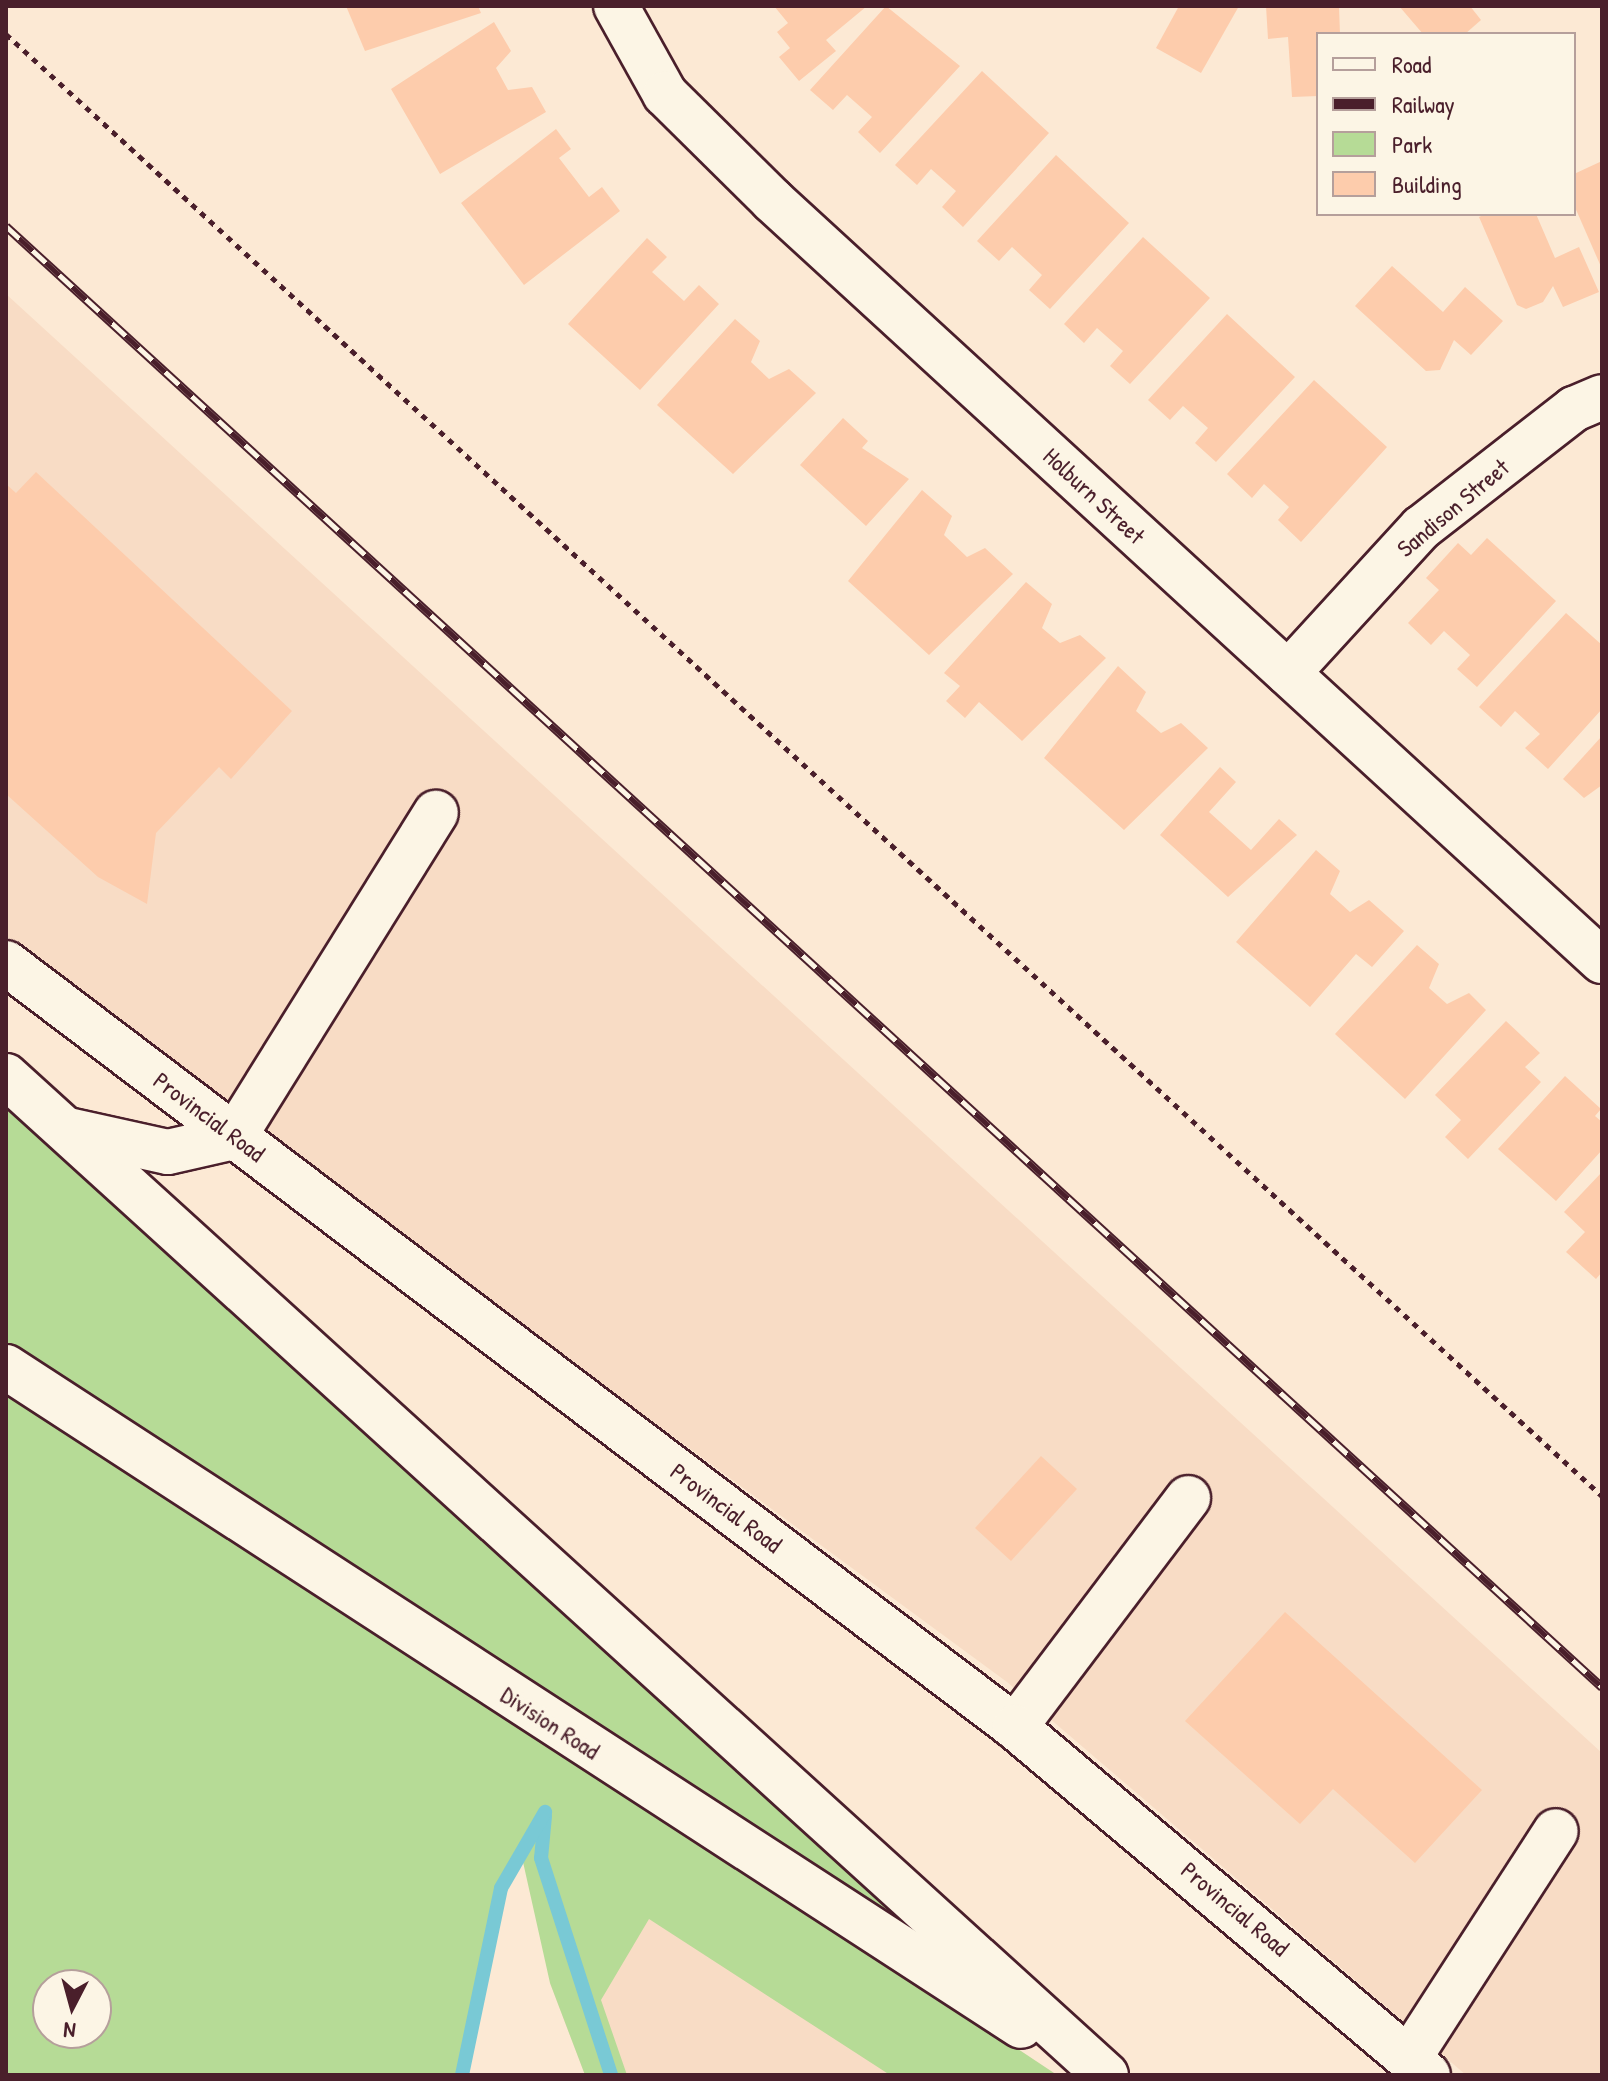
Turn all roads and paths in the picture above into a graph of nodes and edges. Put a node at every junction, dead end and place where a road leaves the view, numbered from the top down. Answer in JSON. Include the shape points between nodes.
{"nodes":[{"id":1,"x":616,"y":6,"type":"edge"},
{"id":2,"x":6,"y":34,"type":"edge"},
{"id":3,"x":1602,"y":397,"type":"edge"},
{"id":4,"x":1288,"y":673,"type":"junction"},
{"id":5,"x":436,"y":813,"type":"dead end"},
{"id":6,"x":1602,"y":961,"type":"edge"},
{"id":7,"x":6,"y":963,"type":"edge"},
{"id":8,"x":6,"y":1076,"type":"edge"},
{"id":9,"x":61,"y":1128,"type":"junction"},
{"id":10,"x":234,"y":1137,"type":"junction"},
{"id":11,"x":6,"y":1367,"type":"edge"},
{"id":12,"x":1602,"y":1496,"type":"edge"},
{"id":13,"x":1188,"y":1498,"type":"dead end"},
{"id":14,"x":1015,"y":1727,"type":"junction"},
{"id":15,"x":1556,"y":1831,"type":"dead end"},
{"id":16,"x":1418,"y":2066,"type":"edge"},
{"id":17,"x":1097,"y":2075,"type":"edge"},
{"id":18,"x":1106,"y":2075,"type":"edge"}],
"edges":[{"from":1,"to":4,"type":"main road","name":"Holburn Street","via":[[665,94],[772,200]]},
{"from":2,"to":12,"type":"path"},
{"from":3,"to":4,"type":"main road","name":"Sandison Street","via":[[1574,409],[1421,528]]},
{"from":4,"to":6,"type":"main road","name":"Holburn Street"},
{"from":5,"to":10,"type":"main road"},
{"from":7,"to":10,"type":"main road","name":"Provincial Road"},
{"from":8,"to":9,"type":"main road"},
{"from":9,"to":10,"type":"main road","via":[[168,1152]]},
{"from":9,"to":18,"type":"main road"},
{"from":10,"to":14,"type":"main road","name":"Provincial Road"},
{"from":11,"to":17,"type":"main road","name":"Division Road"},
{"from":13,"to":14,"type":"main road"},
{"from":14,"to":16,"type":"main road","name":"Provincial Road"},
{"from":15,"to":16,"type":"main road"}]}
